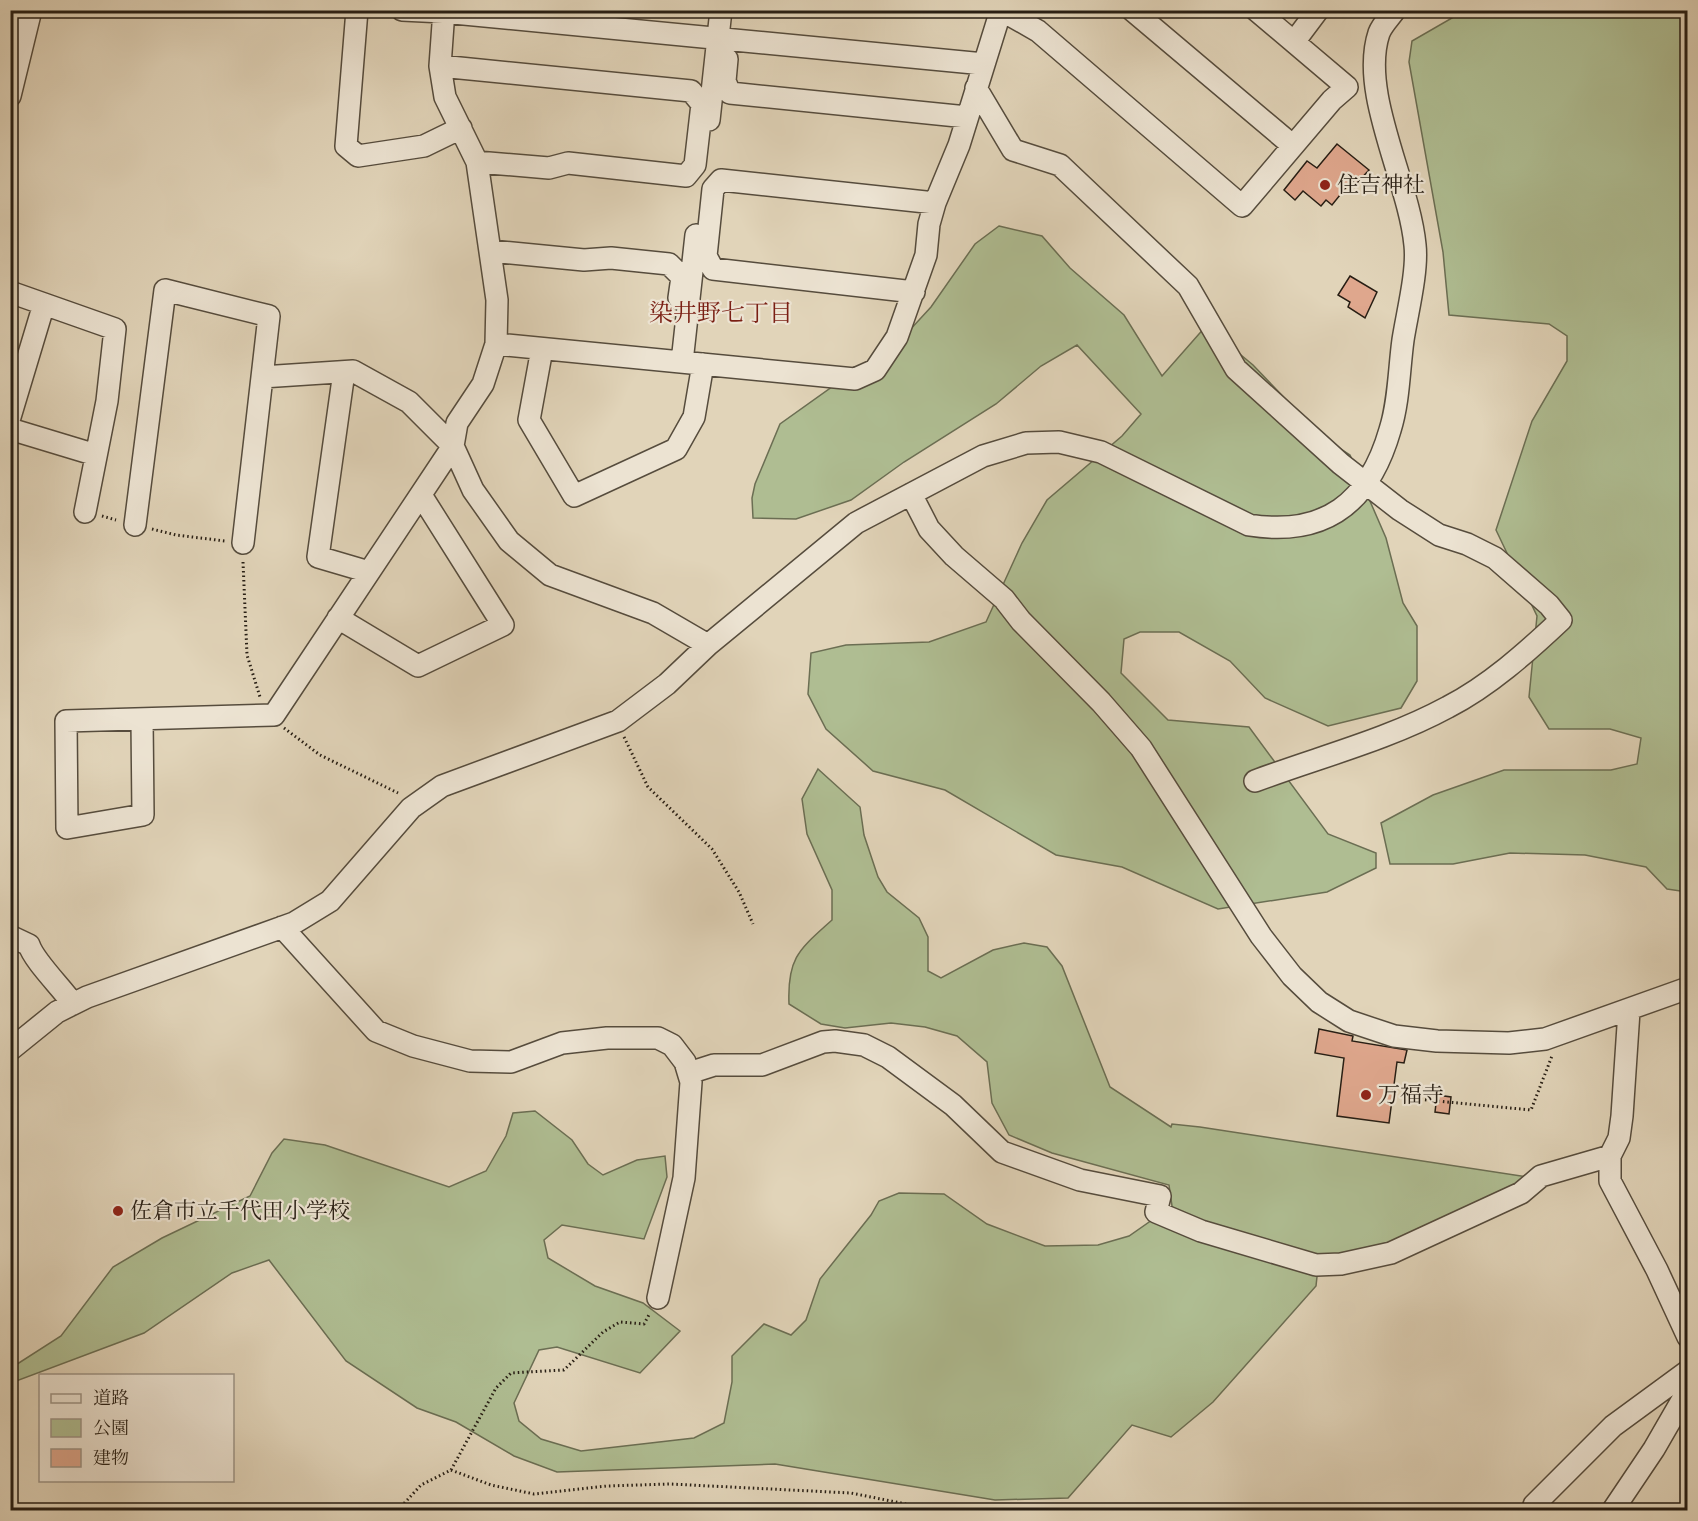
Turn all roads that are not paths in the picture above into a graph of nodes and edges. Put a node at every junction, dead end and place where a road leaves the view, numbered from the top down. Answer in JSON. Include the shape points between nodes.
{"nodes":[{"id":1,"x":357,"y":10,"type":"edge"},
{"id":2,"x":402,"y":10,"type":"edge"},
{"id":3,"x":721,"y":10,"type":"edge"},
{"id":4,"x":731,"y":10,"type":"edge"},
{"id":5,"x":1001,"y":10,"type":"edge"},
{"id":6,"x":1132,"y":10,"type":"edge"},
{"id":7,"x":1256,"y":10,"type":"edge"},
{"id":8,"x":1318,"y":10,"type":"edge"},
{"id":9,"x":1395,"y":10,"type":"edge"},
{"id":10,"x":443,"y":11,"type":"edge"},
{"id":11,"x":23,"y":23,"type":"edge"},
{"id":12,"x":724,"y":40,"type":"junction"},
{"id":13,"x":1294,"y":42,"type":"junction"},
{"id":14,"x":984,"y":63,"type":"junction"},
{"id":15,"x":440,"y":66,"type":"junction"},
{"id":16,"x":976,"y":88,"type":"junction"},
{"id":17,"x":10,"y":96,"type":"edge"},
{"id":18,"x":967,"y":117,"type":"junction"},
{"id":19,"x":461,"y":128,"type":"junction"},
{"id":20,"x":1292,"y":145,"type":"junction"},
{"id":21,"x":477,"y":162,"type":"junction"},
{"id":22,"x":935,"y":203,"type":"junction"},
{"id":23,"x":491,"y":251,"type":"junction"},
{"id":24,"x":10,"y":292,"type":"edge"},
{"id":25,"x":914,"y":292,"type":"junction"},
{"id":26,"x":44,"y":304,"type":"junction"},
{"id":27,"x":496,"y":344,"type":"junction"},
{"id":28,"x":542,"y":349,"type":"junction"},
{"id":29,"x":685,"y":363,"type":"junction"},
{"id":30,"x":344,"y":372,"type":"junction"},
{"id":31,"x":262,"y":377,"type":"junction"},
{"id":32,"x":10,"y":417,"type":"edge"},
{"id":33,"x":10,"y":429,"type":"edge"},
{"id":34,"x":453,"y":446,"type":"junction"},
{"id":35,"x":96,"y":455,"type":"junction"},
{"id":36,"x":1367,"y":484,"type":"junction"},
{"id":37,"x":910,"y":494,"type":"junction"},
{"id":38,"x":421,"y":495,"type":"junction"},
{"id":39,"x":85,"y":512,"type":"road end"},
{"id":40,"x":135,"y":525,"type":"road end"},
{"id":41,"x":243,"y":543,"type":"road end"},
{"id":42,"x":369,"y":572,"type":"junction"},
{"id":43,"x":338,"y":618,"type":"junction"},
{"id":44,"x":708,"y":645,"type":"junction"},
{"id":45,"x":142,"y":719,"type":"junction"},
{"id":46,"x":1255,"y":781,"type":"dead end"},
{"id":47,"x":282,"y":927,"type":"junction"},
{"id":48,"x":20,"y":940,"type":"edge"},
{"id":49,"x":1688,"y":988,"type":"edge"},
{"id":50,"x":73,"y":1004,"type":"junction"},
{"id":51,"x":1629,"y":1011,"type":"junction"},
{"id":52,"x":10,"y":1050,"type":"edge"},
{"id":53,"x":689,"y":1073,"type":"junction"},
{"id":54,"x":1610,"y":1156,"type":"junction"},
{"id":55,"x":658,"y":1298,"type":"road end"},
{"id":56,"x":1688,"y":1338,"type":"edge"},
{"id":57,"x":1688,"y":1371,"type":"edge"},
{"id":58,"x":1688,"y":1390,"type":"edge"},
{"id":59,"x":1534,"y":1504,"type":"dead end"},
{"id":60,"x":1613,"y":1510,"type":"edge"}],
"edges":[{"from":1,"to":19,"type":"street","via":[[346,146],[358,156],[424,146]]},
{"from":2,"to":10,"type":"street"},
{"from":3,"to":12,"type":"street"},
{"from":4,"to":12,"type":"street"},
{"from":5,"to":14,"type":"street"},
{"from":5,"to":20,"type":"street","via":[[1038,31],[1242,206]]},
{"from":6,"to":20,"type":"street"},
{"from":7,"to":13,"type":"street"},
{"from":8,"to":13,"type":"street"},
{"from":9,"to":36,"type":"street","via":[[1379,31],[1373,69],[1378,100],[1412,214],[1416,249],[1391,429]]},
{"from":10,"to":12,"type":"street"},
{"from":10,"to":15,"type":"street"},
{"from":11,"to":17,"type":"street"},
{"from":12,"to":14,"type":"street"},
{"from":12,"to":18,"type":"street","via":[[725,81],[730,93]]},
{"from":12,"to":29,"type":"street"},
{"from":13,"to":20,"type":"street","via":[[1347,87]]},
{"from":14,"to":16,"type":"street"},
{"from":15,"to":19,"type":"street","via":[[445,97]]},
{"from":15,"to":21,"type":"street","via":[[691,91],[702,104],[695,165],[686,176],[568,163],[549,168]]},
{"from":16,"to":18,"type":"street"},
{"from":16,"to":36,"type":"street","via":[[1013,150],[1060,165],[1069,173],[1188,286],[1236,369]]},
{"from":18,"to":22,"type":"street"},
{"from":19,"to":21,"type":"street"},
{"from":21,"to":23,"type":"street"},
{"from":22,"to":25,"type":"street","via":[[926,255]]},
{"from":22,"to":25,"type":"street","via":[[722,180],[713,189],[706,256],[713,269]]},
{"from":23,"to":27,"type":"street","via":[[497,300]]},
{"from":23,"to":29,"type":"street","via":[[669,264],[682,277]]},
{"from":24,"to":26,"type":"street"},
{"from":25,"to":29,"type":"street","via":[[897,337],[875,370],[855,379]]},
{"from":26,"to":32,"type":"street"},
{"from":26,"to":35,"type":"street","via":[[115,328]]},
{"from":27,"to":28,"type":"street"},
{"from":27,"to":34,"type":"street","via":[[483,384],[457,423]]},
{"from":28,"to":29,"type":"street"},
{"from":28,"to":29,"type":"street","via":[[529,420],[574,496],[676,449],[694,417]]},
{"from":30,"to":31,"type":"street"},
{"from":30,"to":34,"type":"street","via":[[353,371],[408,402]]},
{"from":30,"to":42,"type":"street","via":[[318,556]]},
{"from":31,"to":40,"type":"street","via":[[269,316],[165,290]]},
{"from":31,"to":41,"type":"street"},
{"from":33,"to":35,"type":"street"},
{"from":34,"to":38,"type":"street"},
{"from":34,"to":44,"type":"street","via":[[473,490],[509,541],[550,575],[653,613]]},
{"from":35,"to":39,"type":"street"},
{"from":36,"to":37,"type":"street","via":[[1352,501],[1329,516],[1303,527],[1275,530],[1249,525],[1101,453],[1059,442],[1026,442],[983,456]]},
{"from":36,"to":46,"type":"street","via":[[1439,536],[1495,558],[1561,620],[1526,654],[1450,706],[1405,728]]},
{"from":37,"to":44,"type":"street","via":[[856,523]]},
{"from":37,"to":51,"type":"street","via":[[941,543],[1004,599],[1140,748],[1261,936],[1292,976],[1319,1002],[1349,1021],[1405,1037],[1437,1041],[1509,1043],[1545,1039]]},
{"from":38,"to":42,"type":"street"},
{"from":38,"to":43,"type":"street","via":[[503,626],[418,666]]},
{"from":42,"to":43,"type":"street"},
{"from":43,"to":45,"type":"street","via":[[274,715]]},
{"from":44,"to":47,"type":"street","via":[[667,684],[618,721],[442,786],[418,803],[330,901]]},
{"from":45,"to":45,"type":"street","via":[[66,721],[67,828],[143,814]]},
{"from":47,"to":50,"type":"street"},
{"from":47,"to":53,"type":"street","via":[[376,1031],[413,1046],[470,1061],[511,1062],[562,1042],[658,1038],[672,1045]]},
{"from":48,"to":50,"type":"street"},
{"from":49,"to":51,"type":"street"},
{"from":50,"to":52,"type":"street"},
{"from":51,"to":54,"type":"street","via":[[1622,1116],[1619,1138]]},
{"from":53,"to":54,"type":"street","via":[[714,1065],[762,1065],[823,1042],[864,1045],[888,1057],[953,1105],[1002,1152],[1080,1180],[1160,1196],[1156,1212],[1200,1231],[1316,1265],[1391,1253],[1521,1193],[1541,1176]]},
{"from":53,"to":55,"type":"street","via":[[684,1178]]},
{"from":54,"to":56,"type":"street","via":[[1610,1181]]},
{"from":57,"to":59,"type":"street","via":[[1613,1426]]},
{"from":58,"to":60,"type":"street"}]}
